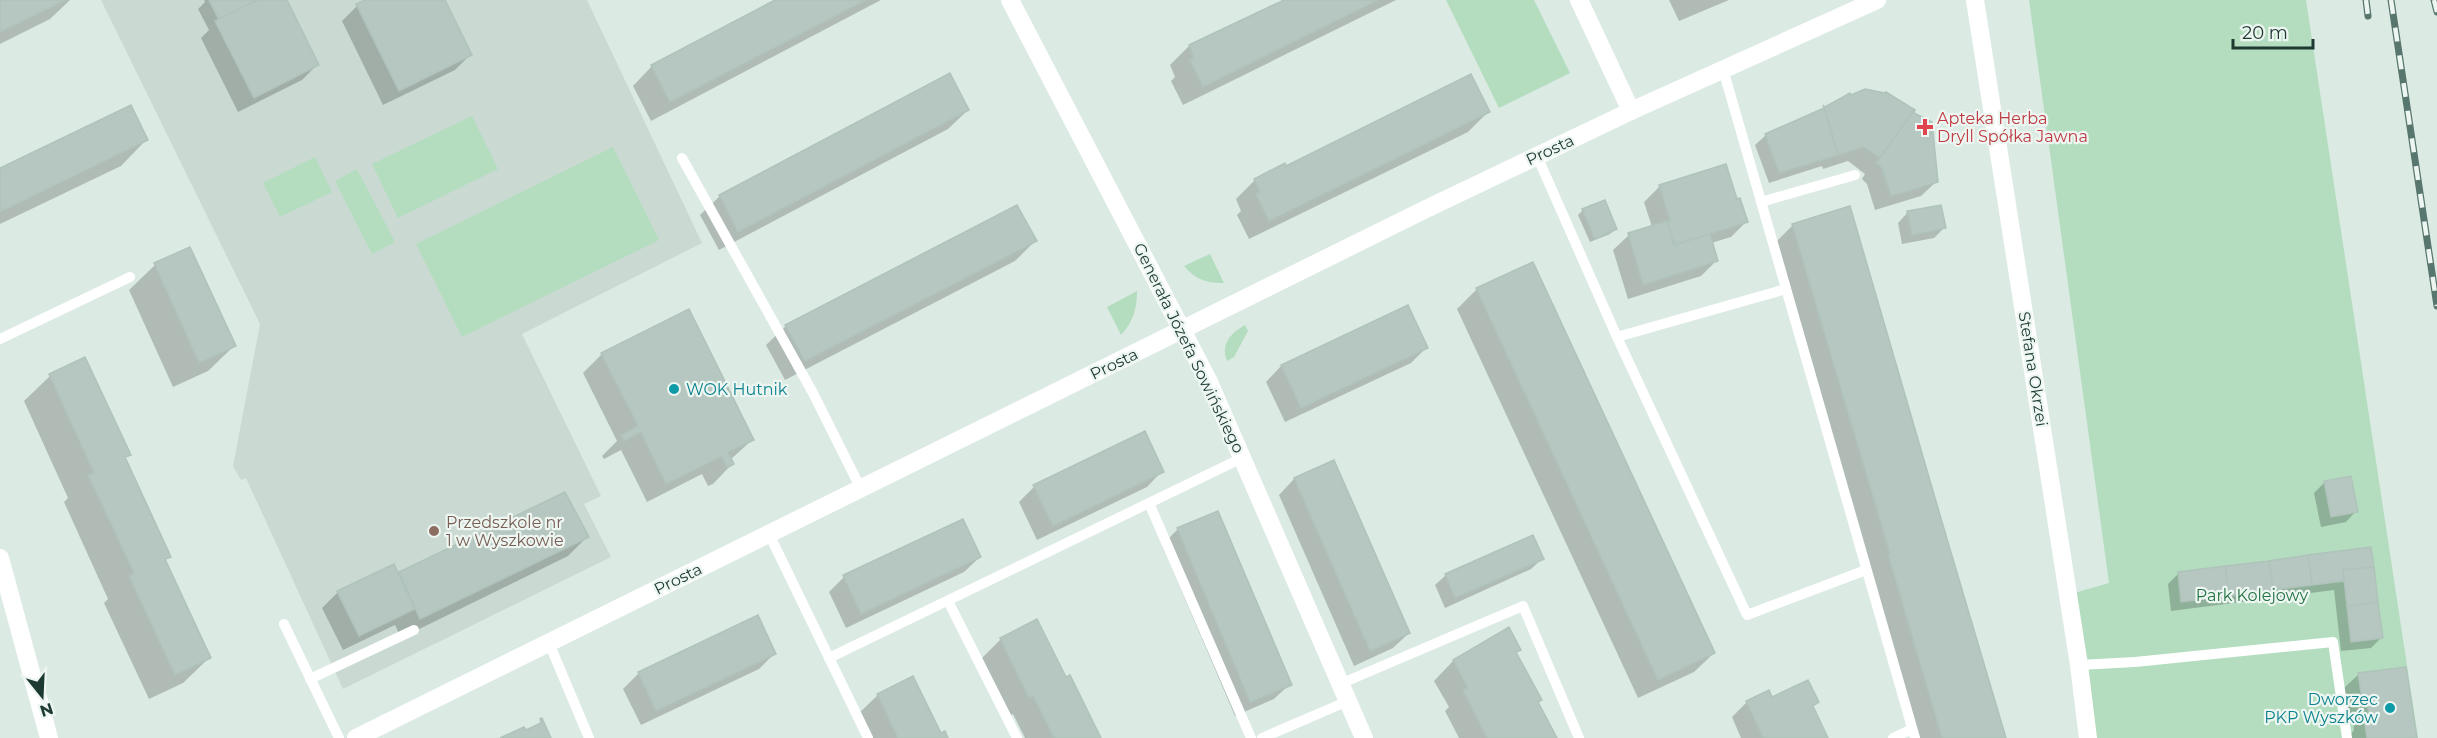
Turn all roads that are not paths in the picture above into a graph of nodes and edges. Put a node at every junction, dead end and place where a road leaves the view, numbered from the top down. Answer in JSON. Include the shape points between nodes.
{"nodes":[{"id":1,"x":1010,"y":0,"type":"edge"},
{"id":2,"x":1579,"y":0,"type":"edge"},
{"id":3,"x":1877,"y":0,"type":"edge"},
{"id":4,"x":1975,"y":0,"type":"edge"},
{"id":5,"x":1723,"y":69,"type":"junction"},
{"id":6,"x":1631,"y":111,"type":"junction"},
{"id":7,"x":1537,"y":156,"type":"junction"},
{"id":8,"x":682,"y":159,"type":"dead end"},
{"id":9,"x":1855,"y":175,"type":"dead end"},
{"id":10,"x":1761,"y":202,"type":"junction"},
{"id":11,"x":130,"y":277,"type":"dead end"},
{"id":12,"x":1786,"y":289,"type":"junction"},
{"id":13,"x":1184,"y":330,"type":"junction"},
{"id":14,"x":1617,"y":337,"type":"junction"},
{"id":15,"x":0,"y":339,"type":"edge"},
{"id":16,"x":1242,"y":458,"type":"junction"},
{"id":17,"x":861,"y":489,"type":"junction"},
{"id":18,"x":1149,"y":503,"type":"junction"},
{"id":19,"x":769,"y":534,"type":"junction"},
{"id":20,"x":0,"y":558,"type":"edge"},
{"id":21,"x":1866,"y":570,"type":"junction"},
{"id":22,"x":948,"y":601,"type":"junction"},
{"id":23,"x":284,"y":624,"type":"dead end"},
{"id":24,"x":414,"y":630,"type":"dead end"},
{"id":25,"x":549,"y":643,"type":"junction"},
{"id":26,"x":829,"y":658,"type":"junction"},
{"id":27,"x":2079,"y":665,"type":"junction"},
{"id":28,"x":310,"y":679,"type":"junction"},
{"id":29,"x":1340,"y":684,"type":"junction"},
{"id":30,"x":1348,"y":701,"type":"junction"},
{"id":31,"x":1914,"y":734,"type":"edge"},
{"id":32,"x":49,"y":738,"type":"edge"},
{"id":33,"x":339,"y":738,"type":"edge"},
{"id":34,"x":356,"y":738,"type":"edge"},
{"id":35,"x":590,"y":738,"type":"edge"},
{"id":36,"x":868,"y":738,"type":"edge"},
{"id":37,"x":1017,"y":738,"type":"edge"},
{"id":38,"x":1251,"y":738,"type":"edge"},
{"id":39,"x":1262,"y":738,"type":"edge"},
{"id":40,"x":1364,"y":738,"type":"edge"},
{"id":41,"x":1579,"y":738,"type":"edge"},
{"id":42,"x":1893,"y":738,"type":"edge"},
{"id":43,"x":2088,"y":738,"type":"edge"},
{"id":44,"x":2347,"y":738,"type":"edge"}],
"edges":[{"from":1,"to":13,"type":"street","name":"Generała Józefa Sowińskiego"},
{"from":2,"to":6,"type":"street"},
{"from":3,"to":5,"type":"street","name":"Prosta"},
{"from":4,"to":27,"type":"street","name":"Stefana Okrzei"},
{"from":5,"to":6,"type":"street","name":"Prosta"},
{"from":5,"to":10,"type":"lane"},
{"from":6,"to":7,"type":"street","name":"Prosta"},
{"from":7,"to":13,"type":"street","name":"Prosta"},
{"from":7,"to":14,"type":"lane"},
{"from":8,"to":17,"type":"lane","via":[[813,393]]},
{"from":9,"to":10,"type":"lane"},
{"from":10,"to":12,"type":"lane"},
{"from":11,"to":15,"type":"lane"},
{"from":12,"to":14,"type":"lane"},
{"from":12,"to":21,"type":"lane"},
{"from":13,"to":16,"type":"street","name":"Generała Józefa Sowińskiego"},
{"from":13,"to":17,"type":"street","name":"Prosta"},
{"from":14,"to":21,"type":"lane","via":[[1747,615]]},
{"from":16,"to":18,"type":"lane"},
{"from":16,"to":29,"type":"street","name":"Generała Józefa Sowińskiego"},
{"from":17,"to":19,"type":"street","name":"Prosta"},
{"from":18,"to":22,"type":"lane"},
{"from":18,"to":38,"type":"lane"},
{"from":19,"to":25,"type":"street","name":"Prosta"},
{"from":19,"to":26,"type":"lane"},
{"from":20,"to":32,"type":"street"},
{"from":21,"to":31,"type":"lane"},
{"from":22,"to":26,"type":"lane"},
{"from":22,"to":37,"type":"lane"},
{"from":23,"to":28,"type":"lane"},
{"from":24,"to":28,"type":"lane"},
{"from":25,"to":34,"type":"street","name":"Prosta"},
{"from":25,"to":35,"type":"lane"},
{"from":26,"to":36,"type":"lane"},
{"from":27,"to":43,"type":"street","name":"Stefana Okrzei"},
{"from":27,"to":44,"type":"lane","via":[[2333,642]]},
{"from":28,"to":33,"type":"lane"},
{"from":29,"to":30,"type":"street","name":"Generała Józefa Sowińskiego"},
{"from":29,"to":41,"type":"lane","via":[[1523,606]]},
{"from":30,"to":39,"type":"lane"},
{"from":30,"to":40,"type":"street","name":"Generała Józefa Sowińskiego"},
{"from":31,"to":42,"type":"lane"}]}
